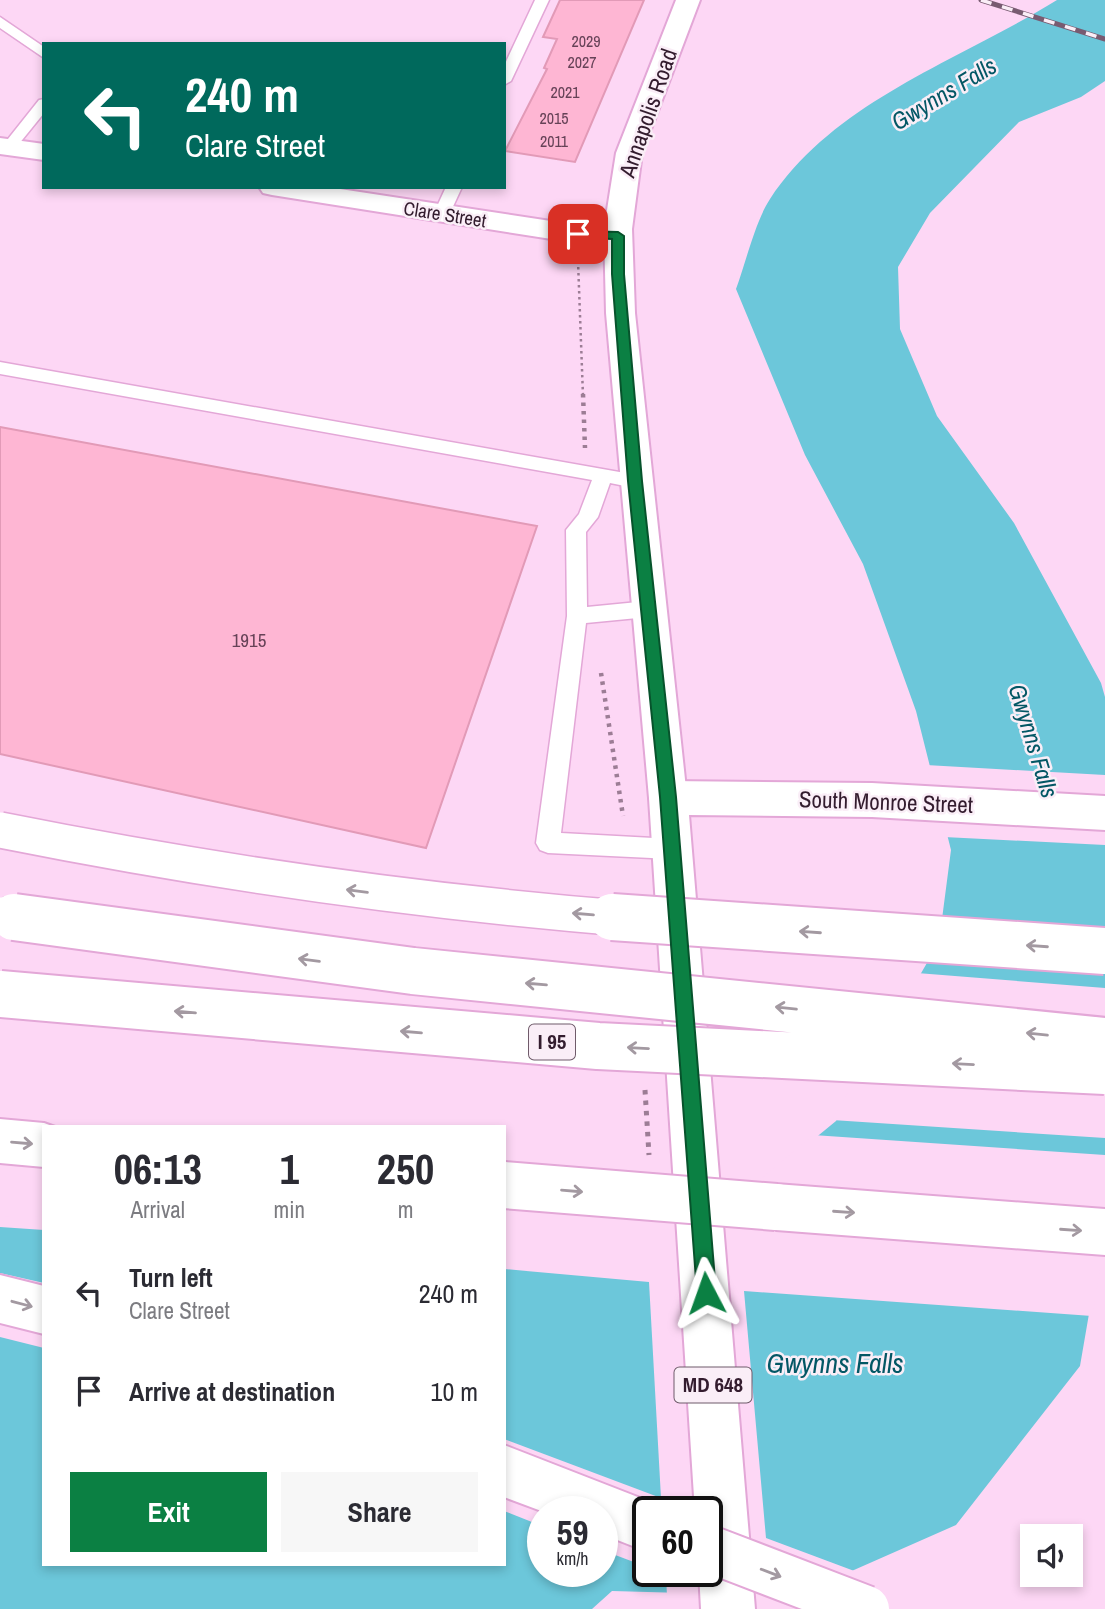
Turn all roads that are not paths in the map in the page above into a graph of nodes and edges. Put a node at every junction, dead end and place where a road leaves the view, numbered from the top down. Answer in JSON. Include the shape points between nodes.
{"nodes":[{"id":1,"x":542,"y":0,"type":"edge"},
{"id":2,"x":688,"y":0,"type":"edge"},
{"id":3,"x":0,"y":22,"type":"edge"},
{"id":4,"x":42,"y":53,"type":"edge"},
{"id":5,"x":506,"y":77,"type":"edge"},
{"id":6,"x":42,"y":105,"type":"edge"},
{"id":7,"x":5,"y":146,"type":"edge"},
{"id":8,"x":42,"y":152,"type":"edge"},
{"id":9,"x":285,"y":189,"type":"edge"},
{"id":10,"x":453,"y":189,"type":"edge"},
{"id":11,"x":442,"y":213,"type":"junction"},
{"id":12,"x":618,"y":236,"type":"junction"},
{"id":13,"x":0,"y":368,"type":"edge"},
{"id":14,"x":603,"y":475,"type":"junction"},
{"id":15,"x":635,"y":481,"type":"junction"},
{"id":16,"x":648,"y":610,"type":"junction"},
{"id":17,"x":577,"y":616,"type":"junction"},
{"id":18,"x":668,"y":797,"type":"junction"},
{"id":19,"x":1105,"y":813,"type":"edge"},
{"id":20,"x":0,"y":830,"type":"edge"},
{"id":21,"x":672,"y":849,"type":"junction"},
{"id":22,"x":0,"y":915,"type":"edge"},
{"id":23,"x":1105,"y":951,"type":"edge"},
{"id":24,"x":0,"y":994,"type":"edge"},
{"id":25,"x":1105,"y":1041,"type":"edge"},
{"id":26,"x":1105,"y":1071,"type":"edge"},
{"id":27,"x":0,"y":1141,"type":"edge"},
{"id":28,"x":42,"y":1145,"type":"edge"},
{"id":29,"x":506,"y":1185,"type":"edge"},
{"id":30,"x":1105,"y":1232,"type":"edge"},
{"id":31,"x":0,"y":1299,"type":"edge"},
{"id":32,"x":42,"y":1310,"type":"edge"},
{"id":33,"x":506,"y":1472,"type":"edge"},
{"id":34,"x":632,"y":1520,"type":"edge"},
{"id":35,"x":723,"y":1554,"type":"edge"},
{"id":36,"x":728,"y":1609,"type":"edge"},
{"id":37,"x":866,"y":1609,"type":"edge"}],
"edges":[{"from":1,"to":5,"type":"lane"},
{"from":2,"to":12,"type":"main road","name":"Annapolis Road","number":"MD 648","via":[[624,172]]},
{"from":3,"to":4,"type":"lane"},
{"from":6,"to":7,"type":"lane"},
{"from":7,"to":8,"type":"main road"},
{"from":9,"to":11,"type":"main road","name":"Clare Street"},
{"from":10,"to":11,"type":"lane"},
{"from":11,"to":12,"type":"main road","name":"Clare Street"},
{"from":12,"to":15,"type":"main road","name":"Annapolis Road","number":"MD 648"},
{"from":13,"to":14,"type":"lane"},
{"from":14,"to":15,"type":"lane"},
{"from":14,"to":17,"type":"lane","via":[[588,517],[576,530]]},
{"from":15,"to":16,"type":"main road","name":"Annapolis Road","number":"MD 648"},
{"from":16,"to":17,"type":"lane"},
{"from":16,"to":18,"type":"main road","name":"Annapolis Road","number":"MD 648"},
{"from":17,"to":21,"type":"lane","via":[[548,844]]},
{"from":18,"to":19,"type":"main road","name":"South Monroe Street","via":[[872,800]]},
{"from":18,"to":21,"type":"main road","name":"Annapolis Road","number":"MD 648"},
{"from":23,"to":20,"type":"main road","one_way":true,"bridge":true,"via":[[456,903],[248,876]]},
{"from":21,"to":36,"type":"main road","name":"Annapolis Road","number":"MD 648","bridge":true},
{"from":25,"to":22,"type":"main road","one_way":true,"bridge":true,"via":[[427,974]]},
{"from":26,"to":24,"type":"main road","number":"I 95","one_way":true,"bridge":true,"via":[[598,1046]]},
{"from":27,"to":28,"type":"main road","one_way":true},
{"from":29,"to":30,"type":"main road","one_way":true,"bridge":true},
{"from":31,"to":32,"type":"main road","one_way":true},
{"from":33,"to":34,"type":"main road"},
{"from":35,"to":37,"type":"main road","one_way":true,"bridge":true}]}
